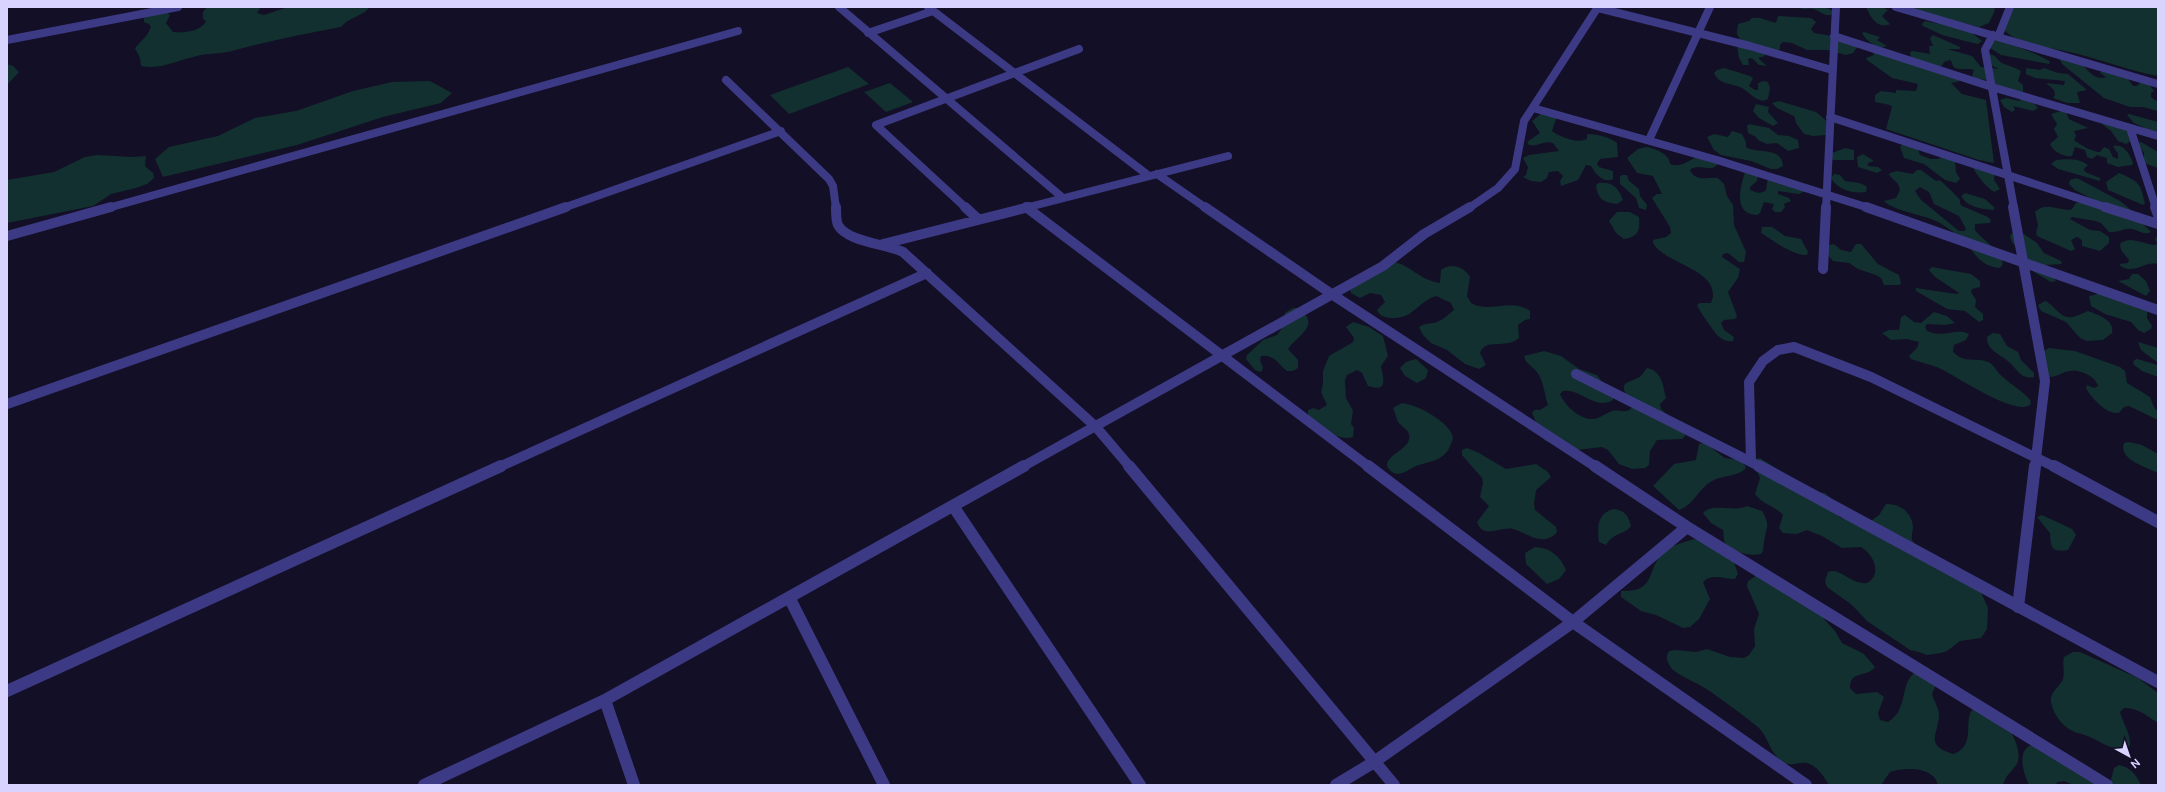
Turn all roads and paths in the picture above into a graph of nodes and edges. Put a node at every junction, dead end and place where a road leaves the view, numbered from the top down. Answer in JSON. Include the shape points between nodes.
{"nodes":[{"id":1,"x":178,"y":7,"type":"edge"},
{"id":2,"x":839,"y":7,"type":"edge"},
{"id":3,"x":1598,"y":7,"type":"edge"},
{"id":4,"x":1710,"y":7,"type":"edge"},
{"id":5,"x":1836,"y":7,"type":"edge"},
{"id":6,"x":1896,"y":7,"type":"edge"},
{"id":7,"x":2010,"y":7,"type":"edge"},
{"id":8,"x":930,"y":9,"type":"edge"},
{"id":9,"x":738,"y":31,"type":"dead end"},
{"id":10,"x":868,"y":33,"type":"junction"},
{"id":11,"x":1698,"y":33,"type":"junction"},
{"id":12,"x":1834,"y":36,"type":"junction"},
{"id":13,"x":1996,"y":36,"type":"junction"},
{"id":14,"x":7,"y":40,"type":"edge"},
{"id":15,"x":1079,"y":49,"type":"dead end"},
{"id":16,"x":1832,"y":70,"type":"junction"},
{"id":17,"x":1014,"y":73,"type":"junction"},
{"id":18,"x":726,"y":80,"type":"dead end"},
{"id":19,"x":2158,"y":84,"type":"edge"},
{"id":20,"x":1992,"y":87,"type":"junction"},
{"id":21,"x":946,"y":99,"type":"junction"},
{"id":22,"x":1532,"y":108,"type":"junction"},
{"id":23,"x":1830,"y":117,"type":"junction"},
{"id":24,"x":2130,"y":128,"type":"junction"},
{"id":25,"x":780,"y":131,"type":"junction"},
{"id":26,"x":2158,"y":136,"type":"edge"},
{"id":27,"x":1648,"y":140,"type":"junction"},
{"id":28,"x":1228,"y":156,"type":"dead end"},
{"id":29,"x":1153,"y":175,"type":"junction"},
{"id":30,"x":2008,"y":175,"type":"junction"},
{"id":31,"x":1826,"y":194,"type":"junction"},
{"id":32,"x":1063,"y":198,"type":"junction"},
{"id":33,"x":1026,"y":207,"type":"junction"},
{"id":34,"x":2158,"y":215,"type":"edge"},
{"id":35,"x":978,"y":219,"type":"junction"},
{"id":36,"x":2158,"y":224,"type":"edge"},
{"id":37,"x":7,"y":236,"type":"edge"},
{"id":38,"x":879,"y":245,"type":"junction"},
{"id":39,"x":2024,"y":260,"type":"junction"},
{"id":40,"x":1823,"y":269,"type":"dead end"},
{"id":41,"x":927,"y":273,"type":"junction"},
{"id":42,"x":1333,"y":295,"type":"junction"},
{"id":43,"x":2158,"y":310,"type":"edge"},
{"id":44,"x":1222,"y":357,"type":"junction"},
{"id":45,"x":1576,"y":374,"type":"dead end"},
{"id":46,"x":7,"y":404,"type":"edge"},
{"id":47,"x":1096,"y":427,"type":"junction"},
{"id":48,"x":2036,"y":457,"type":"junction"},
{"id":49,"x":1751,"y":462,"type":"junction"},
{"id":50,"x":953,"y":506,"type":"junction"},
{"id":51,"x":2158,"y":522,"type":"edge"},
{"id":52,"x":1687,"y":527,"type":"junction"},
{"id":53,"x":789,"y":597,"type":"junction"},
{"id":54,"x":2018,"y":607,"type":"junction"},
{"id":55,"x":1573,"y":622,"type":"junction"},
{"id":56,"x":2158,"y":682,"type":"edge"},
{"id":57,"x":7,"y":691,"type":"edge"},
{"id":58,"x":605,"y":700,"type":"junction"},
{"id":59,"x":1374,"y":762,"type":"junction"},
{"id":60,"x":424,"y":785,"type":"edge"},
{"id":61,"x":634,"y":785,"type":"edge"},
{"id":62,"x":884,"y":785,"type":"edge"},
{"id":63,"x":1140,"y":785,"type":"edge"},
{"id":64,"x":1336,"y":785,"type":"edge"},
{"id":65,"x":1394,"y":785,"type":"edge"},
{"id":66,"x":1806,"y":785,"type":"edge"},
{"id":67,"x":2107,"y":785,"type":"edge"}],
"edges":[{"from":1,"to":14,"type":"street"},
{"from":2,"to":10,"type":"street"},
{"from":3,"to":11,"type":"street"},
{"from":3,"to":22,"type":"street"},
{"from":4,"to":11,"type":"street"},
{"from":5,"to":12,"type":"street"},
{"from":6,"to":13,"type":"street"},
{"from":7,"to":13,"type":"street"},
{"from":8,"to":10,"type":"street"},
{"from":8,"to":17,"type":"street"},
{"from":9,"to":37,"type":"street"},
{"from":10,"to":21,"type":"street"},
{"from":11,"to":16,"type":"street"},
{"from":11,"to":27,"type":"street"},
{"from":12,"to":16,"type":"street"},
{"from":12,"to":20,"type":"street"},
{"from":13,"to":19,"type":"street"},
{"from":13,"to":20,"type":"street","via":[[1985,50]]},
{"from":15,"to":17,"type":"street"},
{"from":16,"to":23,"type":"street"},
{"from":17,"to":21,"type":"street"},
{"from":17,"to":29,"type":"street"},
{"from":18,"to":25,"type":"street"},
{"from":20,"to":24,"type":"street"},
{"from":20,"to":30,"type":"street"},
{"from":21,"to":32,"type":"street"},
{"from":21,"to":35,"type":"street","via":[[876,125]]},
{"from":22,"to":27,"type":"street"},
{"from":22,"to":42,"type":"street","via":[[1520,133],[1518,162],[1501,185],[1422,236],[1403,253]]},
{"from":23,"to":30,"type":"street"},
{"from":23,"to":31,"type":"street"},
{"from":24,"to":26,"type":"street"},
{"from":24,"to":34,"type":"street"},
{"from":25,"to":38,"type":"street","via":[[830,179],[838,225],[842,230]]},
{"from":25,"to":46,"type":"street"},
{"from":27,"to":31,"type":"street"},
{"from":28,"to":29,"type":"street"},
{"from":29,"to":32,"type":"street"},
{"from":29,"to":42,"type":"street"},
{"from":30,"to":36,"type":"street"},
{"from":30,"to":39,"type":"street"},
{"from":31,"to":39,"type":"street"},
{"from":31,"to":40,"type":"street"},
{"from":32,"to":33,"type":"street"},
{"from":33,"to":35,"type":"street"},
{"from":33,"to":44,"type":"street"},
{"from":35,"to":38,"type":"street"},
{"from":38,"to":41,"type":"street","via":[[898,249]]},
{"from":39,"to":43,"type":"street"},
{"from":39,"to":48,"type":"street","via":[[2045,381]]},
{"from":41,"to":47,"type":"street"},
{"from":41,"to":57,"type":"street"},
{"from":42,"to":44,"type":"street"},
{"from":42,"to":52,"type":"street"},
{"from":44,"to":47,"type":"street"},
{"from":44,"to":55,"type":"street"},
{"from":45,"to":49,"type":"street"},
{"from":47,"to":50,"type":"street"},
{"from":47,"to":59,"type":"street"},
{"from":48,"to":49,"type":"street","via":[[1871,377],[1794,348],[1778,350],[1763,361],[1749,382]]},
{"from":48,"to":51,"type":"street"},
{"from":48,"to":54,"type":"street"},
{"from":49,"to":54,"type":"street"},
{"from":50,"to":53,"type":"street"},
{"from":50,"to":63,"type":"street"},
{"from":52,"to":55,"type":"street"},
{"from":52,"to":67,"type":"street"},
{"from":53,"to":58,"type":"street"},
{"from":53,"to":62,"type":"street"},
{"from":54,"to":56,"type":"street"},
{"from":55,"to":59,"type":"street"},
{"from":55,"to":66,"type":"street"},
{"from":58,"to":60,"type":"street"},
{"from":58,"to":61,"type":"street"},
{"from":59,"to":64,"type":"street"},
{"from":59,"to":65,"type":"street"}]}
